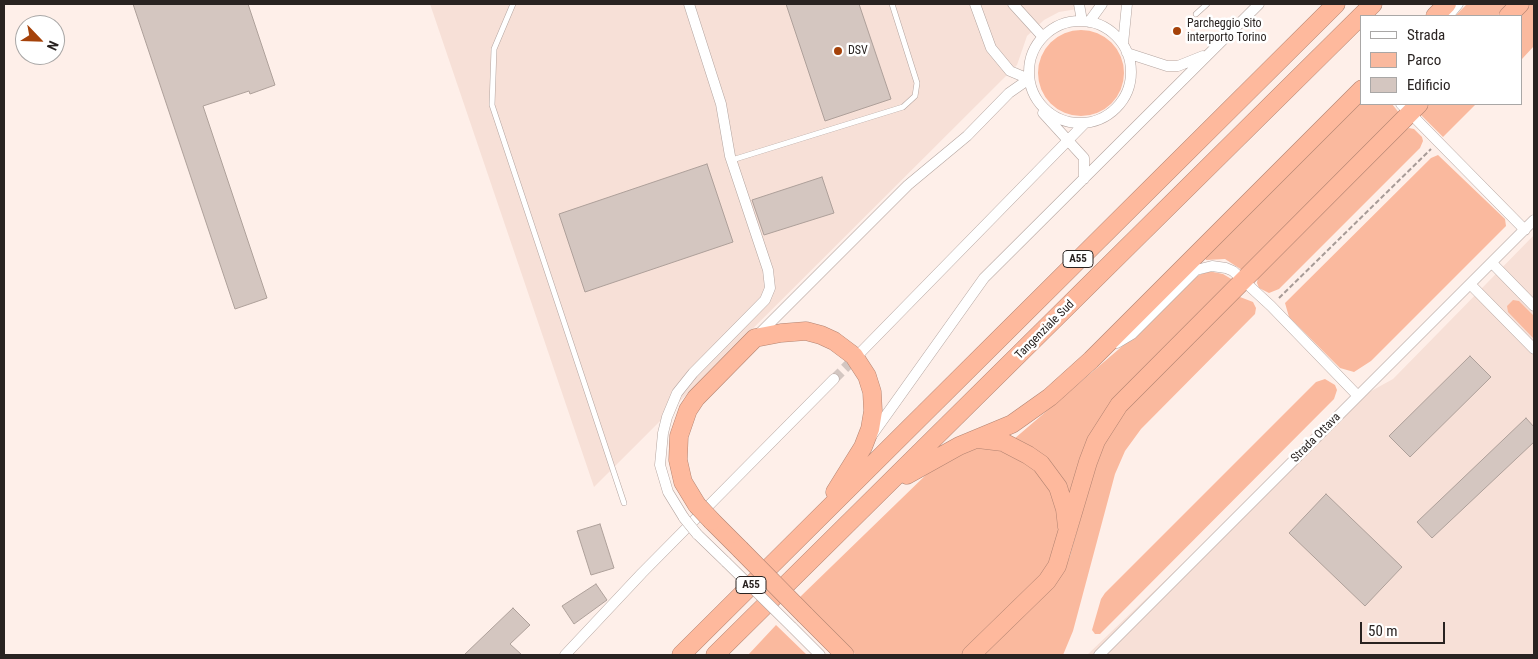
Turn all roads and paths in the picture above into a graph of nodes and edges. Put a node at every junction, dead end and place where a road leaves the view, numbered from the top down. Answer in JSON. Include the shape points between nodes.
{"nodes":[{"id":1,"x":513,"y":4,"type":"edge"},
{"id":2,"x":689,"y":4,"type":"edge"},
{"id":3,"x":892,"y":4,"type":"edge"},
{"id":4,"x":975,"y":4,"type":"edge"},
{"id":5,"x":1013,"y":4,"type":"edge"},
{"id":6,"x":1079,"y":4,"type":"edge"},
{"id":7,"x":1102,"y":4,"type":"edge"},
{"id":8,"x":1127,"y":4,"type":"edge"},
{"id":9,"x":1207,"y":4,"type":"edge"},
{"id":10,"x":1259,"y":4,"type":"edge"},
{"id":11,"x":1336,"y":4,"type":"edge"},
{"id":12,"x":1373,"y":4,"type":"edge"},
{"id":13,"x":1447,"y":4,"type":"edge"},
{"id":14,"x":1458,"y":4,"type":"edge"},
{"id":15,"x":1520,"y":4,"type":"edge"},
{"id":16,"x":1196,"y":14,"type":"dead end"},
{"id":17,"x":1362,"y":15,"type":"edge"},
{"id":18,"x":1436,"y":15,"type":"edge"},
{"id":19,"x":1449,"y":15,"type":"edge"},
{"id":20,"x":1509,"y":15,"type":"edge"},
{"id":21,"x":1360,"y":17,"type":"edge"},
{"id":22,"x":1086,"y":22,"type":"junction"},
{"id":23,"x":1043,"y":37,"type":"junction"},
{"id":24,"x":1125,"y":49,"type":"junction"},
{"id":25,"x":1215,"y":50,"type":"junction"},
{"id":26,"x":1025,"y":82,"type":"junction"},
{"id":27,"x":1360,"y":91,"type":"edge"},
{"id":28,"x":1033,"y":92,"type":"junction"},
{"id":29,"x":1410,"y":107,"type":"edge"},
{"id":30,"x":1046,"y":116,"type":"junction"},
{"id":31,"x":1085,"y":123,"type":"junction"},
{"id":32,"x":1067,"y":140,"type":"junction"},
{"id":33,"x":1438,"y":142,"type":"junction"},
{"id":34,"x":731,"y":160,"type":"junction"},
{"id":35,"x":1084,"y":179,"type":"junction"},
{"id":36,"x":1534,"y":220,"type":"edge"},
{"id":37,"x":1525,"y":230,"type":"junction"},
{"id":38,"x":1492,"y":262,"type":"junction"},
{"id":39,"x":1242,"y":280,"type":"junction"},
{"id":40,"x":1470,"y":284,"type":"junction"},
{"id":41,"x":1271,"y":306,"type":"junction"},
{"id":42,"x":1534,"y":306,"type":"edge"},
{"id":43,"x":755,"y":338,"type":"junction"},
{"id":44,"x":1534,"y":349,"type":"edge"},
{"id":45,"x":861,"y":352,"type":"tunnel mouth"},
{"id":46,"x":1091,"y":360,"type":"junction"},
{"id":47,"x":834,"y":379,"type":"tunnel mouth"},
{"id":48,"x":1358,"y":396,"type":"junction"},
{"id":49,"x":978,"y":439,"type":"junction"},
{"id":50,"x":863,"y":447,"type":"junction"},
{"id":51,"x":887,"y":486,"type":"junction"},
{"id":52,"x":624,"y":503,"type":"dead end"},
{"id":53,"x":821,"y":515,"type":"junction"},
{"id":54,"x":1067,"y":532,"type":"junction"},
{"id":55,"x":798,"y":621,"type":"junction"},
{"id":56,"x":565,"y":655,"type":"edge"},
{"id":57,"x":681,"y":655,"type":"edge"},
{"id":58,"x":716,"y":655,"type":"edge"},
{"id":59,"x":820,"y":655,"type":"edge"},
{"id":60,"x":845,"y":655,"type":"edge"},
{"id":61,"x":971,"y":655,"type":"edge"},
{"id":62,"x":1099,"y":655,"type":"edge"}],
"edges":[{"from":1,"to":52,"type":"lane","via":[[494,49],[492,105]]},
{"from":2,"to":34,"type":"street","via":[[721,104]]},
{"from":3,"to":34,"type":"lane","via":[[917,83],[915,96],[903,107]]},
{"from":4,"to":26,"type":"street","via":[[991,48],[1010,71]]},
{"from":5,"to":23,"type":"street"},
{"from":6,"to":22,"type":"street"},
{"from":7,"to":22,"type":"street"},
{"from":8,"to":24,"type":"street"},
{"from":9,"to":16,"type":"lane"},
{"from":10,"to":25,"type":"street"},
{"from":11,"to":53,"type":"highway","number":"A55"},
{"from":12,"to":17,"type":"highway","name":"Tangenziale Sud","number":"A55"},
{"from":13,"to":18,"type":"highway"},
{"from":14,"to":19,"type":"street"},
{"from":15,"to":20,"type":"highway"},
{"from":21,"to":51,"type":"highway","name":"Tangenziale Sud","number":"A55"},
{"from":22,"to":23,"type":"street","via":[[1061,25]]},
{"from":22,"to":24,"type":"street","via":[[1102,26]]},
{"from":23,"to":26,"type":"street","via":[[1031,57]]},
{"from":24,"to":25,"type":"street","via":[[1167,66],[1191,63]]},
{"from":24,"to":31,"type":"street","via":[[1131,69],[1123,99],[1113,111]]},
{"from":25,"to":35,"type":"street"},
{"from":26,"to":28,"type":"street"},
{"from":26,"to":30,"type":"street"},
{"from":26,"to":43,"type":"street","via":[[908,185]]},
{"from":27,"to":46,"type":"highway"},
{"from":28,"to":30,"type":"street"},
{"from":28,"to":31,"type":"street","via":[[1043,108],[1058,118]]},
{"from":29,"to":33,"type":"street"},
{"from":29,"to":39,"type":"highway"},
{"from":30,"to":32,"type":"street"},
{"from":31,"to":32,"type":"street"},
{"from":32,"to":35,"type":"street","via":[[1084,158]]},
{"from":32,"to":45,"type":"street"},
{"from":33,"to":37,"type":"street"},
{"from":33,"to":41,"type":"path"},
{"from":34,"to":55,"type":"street","bridge":true,"via":[[768,270],[770,288],[765,300],[693,373],[678,393],[667,417],[660,465],[668,492],[698,534],[726,562]]},
{"from":35,"to":50,"type":"street","via":[[984,278]]},
{"from":36,"to":37,"type":"street","name":"Strada Ottava"},
{"from":37,"to":38,"type":"street","name":"Strada Ottava"},
{"from":38,"to":40,"type":"street","name":"Strada Ottava"},
{"from":38,"to":42,"type":"street"},
{"from":39,"to":41,"type":"street"},
{"from":39,"to":46,"type":"street","via":[[1226,268],[1212,266],[1196,270],[1132,334]]},
{"from":39,"to":54,"type":"highway","via":[[1133,389],[1106,423],[1088,462]]},
{"from":40,"to":44,"type":"street"},
{"from":40,"to":48,"type":"street","name":"Strada Ottava"},
{"from":41,"to":48,"type":"street"},
{"from":43,"to":50,"type":"highway","via":[[806,331],[834,341],[854,356],[867,376],[872,392],[873,411]]},
{"from":43,"to":55,"type":"highway","bridge":true,"via":[[696,398],[682,424],[678,449],[680,471],[697,505],[740,549]]},
{"from":46,"to":49,"type":"highway","via":[[1031,412]]},
{"from":47,"to":56,"type":"street"},
{"from":48,"to":62,"type":"street","name":"Strada Ottava"},
{"from":49,"to":51,"type":"highway"},
{"from":49,"to":54,"type":"highway","via":[[1002,442],[1041,464],[1058,487],[1065,509]]},
{"from":50,"to":53,"type":"highway"},
{"from":51,"to":58,"type":"highway","name":"Tangenziale Sud","number":"A55"},
{"from":53,"to":57,"type":"highway","number":"A55"},
{"from":54,"to":61,"type":"highway","via":[[1058,566],[1047,581]]},
{"from":55,"to":59,"type":"street"},
{"from":55,"to":60,"type":"highway"}]}
